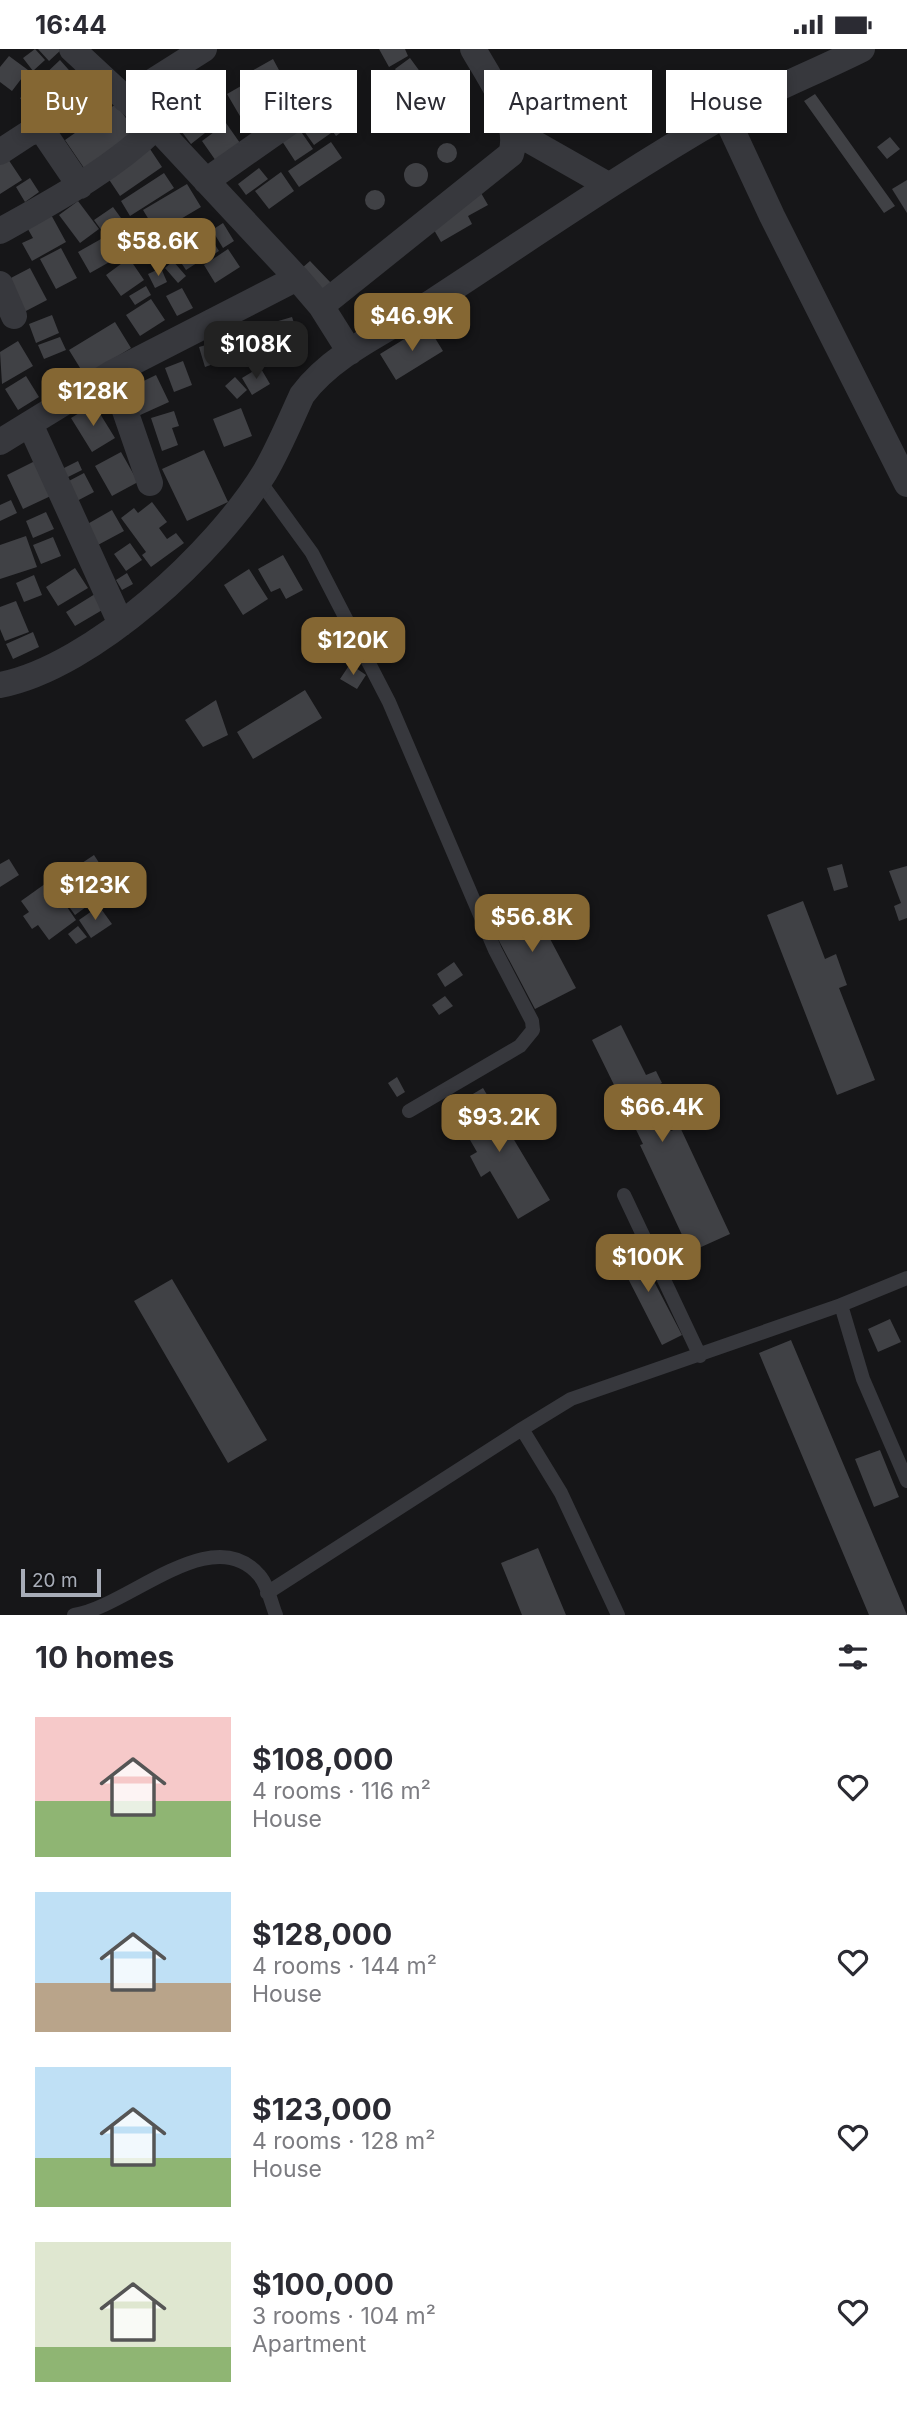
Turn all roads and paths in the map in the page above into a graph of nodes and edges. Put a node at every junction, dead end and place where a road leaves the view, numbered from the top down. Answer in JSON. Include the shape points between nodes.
{"nodes":[{"id":1,"x":72,"y":49,"type":"edge"},
{"id":2,"x":204,"y":49,"type":"edge"},
{"id":3,"x":472,"y":49,"type":"edge"},
{"id":4,"x":862,"y":49,"type":"edge"},
{"id":5,"x":824,"y":57,"type":"edge"},
{"id":6,"x":484,"y":70,"type":"edge"},
{"id":7,"x":787,"y":79,"type":"edge"},
{"id":8,"x":125,"y":99,"type":"joint"},
{"id":9,"x":150,"y":133,"type":"edge"},
{"id":10,"x":162,"y":133,"type":"edge"},
{"id":11,"x":274,"y":133,"type":"edge"},
{"id":12,"x":513,"y":133,"type":"edge"},
{"id":13,"x":517,"y":133,"type":"edge"},
{"id":14,"x":695,"y":133,"type":"edge"},
{"id":15,"x":733,"y":133,"type":"edge"},
{"id":16,"x":0,"y":152,"type":"edge"},
{"id":17,"x":206,"y":181,"type":"junction"},
{"id":18,"x":608,"y":185,"type":"junction"},
{"id":19,"x":80,"y":186,"type":"junction"},
{"id":20,"x":0,"y":231,"type":"edge"},
{"id":21,"x":296,"y":278,"type":"junction"},
{"id":22,"x":0,"y":284,"type":"edge"},
{"id":23,"x":321,"y":306,"type":"junction"},
{"id":24,"x":14,"y":316,"type":"dead end"},
{"id":25,"x":351,"y":352,"type":"junction"},
{"id":26,"x":112,"y":373,"type":"junction"},
{"id":27,"x":30,"y":424,"type":"junction"},
{"id":28,"x":0,"y":442,"type":"edge"},
{"id":29,"x":902,"y":457,"type":"edge"},
{"id":30,"x":259,"y":480,"type":"junction"},
{"id":31,"x":150,"y":483,"type":"dead end"},
{"id":32,"x":907,"y":484,"type":"edge"},
{"id":33,"x":121,"y":624,"type":"junction"},
{"id":34,"x":0,"y":685,"type":"edge"},
{"id":35,"x":409,"y":1111,"type":"dead end"},
{"id":36,"x":624,"y":1195,"type":"dead end"},
{"id":37,"x":907,"y":1278,"type":"edge"},
{"id":38,"x":842,"y":1305,"type":"junction"},
{"id":39,"x":700,"y":1356,"type":"junction"},
{"id":40,"x":522,"y":1429,"type":"junction"},
{"id":41,"x":907,"y":1481,"type":"edge"},
{"id":42,"x":267,"y":1593,"type":"junction"},
{"id":43,"x":74,"y":1615,"type":"edge"},
{"id":44,"x":276,"y":1615,"type":"edge"},
{"id":45,"x":618,"y":1615,"type":"edge"}],
"edges":[{"from":1,"to":8,"type":"street"},
{"from":2,"to":8,"type":"street"},
{"from":3,"to":6,"type":"street"},
{"from":4,"to":5,"type":"street"},
{"from":5,"to":7,"type":"street"},
{"from":9,"to":19,"type":"street"},
{"from":10,"to":17,"type":"street"},
{"from":11,"to":17,"type":"street"},
{"from":12,"to":23,"type":"street","via":[[511,154]]},
{"from":13,"to":18,"type":"street"},
{"from":14,"to":18,"type":"street"},
{"from":15,"to":29,"type":"street","via":[[772,216]]},
{"from":16,"to":19,"type":"street","via":[[39,130]]},
{"from":17,"to":21,"type":"street"},
{"from":18,"to":25,"type":"street"},
{"from":19,"to":20,"type":"street"},
{"from":21,"to":23,"type":"street"},
{"from":21,"to":26,"type":"street"},
{"from":22,"to":24,"type":"street"},
{"from":23,"to":25,"type":"street"},
{"from":25,"to":30,"type":"street","via":[[302,395]]},
{"from":26,"to":27,"type":"street"},
{"from":26,"to":31,"type":"street"},
{"from":27,"to":28,"type":"street"},
{"from":27,"to":33,"type":"street"},
{"from":29,"to":32,"type":"street"},
{"from":30,"to":33,"type":"street","via":[[218,537]]},
{"from":30,"to":35,"type":"lane","via":[[312,553],[389,702],[495,950],[532,1021],[533,1030],[520,1046]]},
{"from":33,"to":34,"type":"street","via":[[71,656]]},
{"from":36,"to":39,"type":"lane"},
{"from":37,"to":38,"type":"lane"},
{"from":38,"to":39,"type":"lane"},
{"from":38,"to":41,"type":"lane","via":[[863,1379]]},
{"from":39,"to":40,"type":"lane","via":[[571,1399]]},
{"from":40,"to":42,"type":"lane"},
{"from":40,"to":45,"type":"lane","via":[[561,1493]]},
{"from":42,"to":43,"type":"lane","via":[[261,1577],[242,1559],[216,1555],[172,1570],[90,1613]]},
{"from":42,"to":44,"type":"lane"}]}
